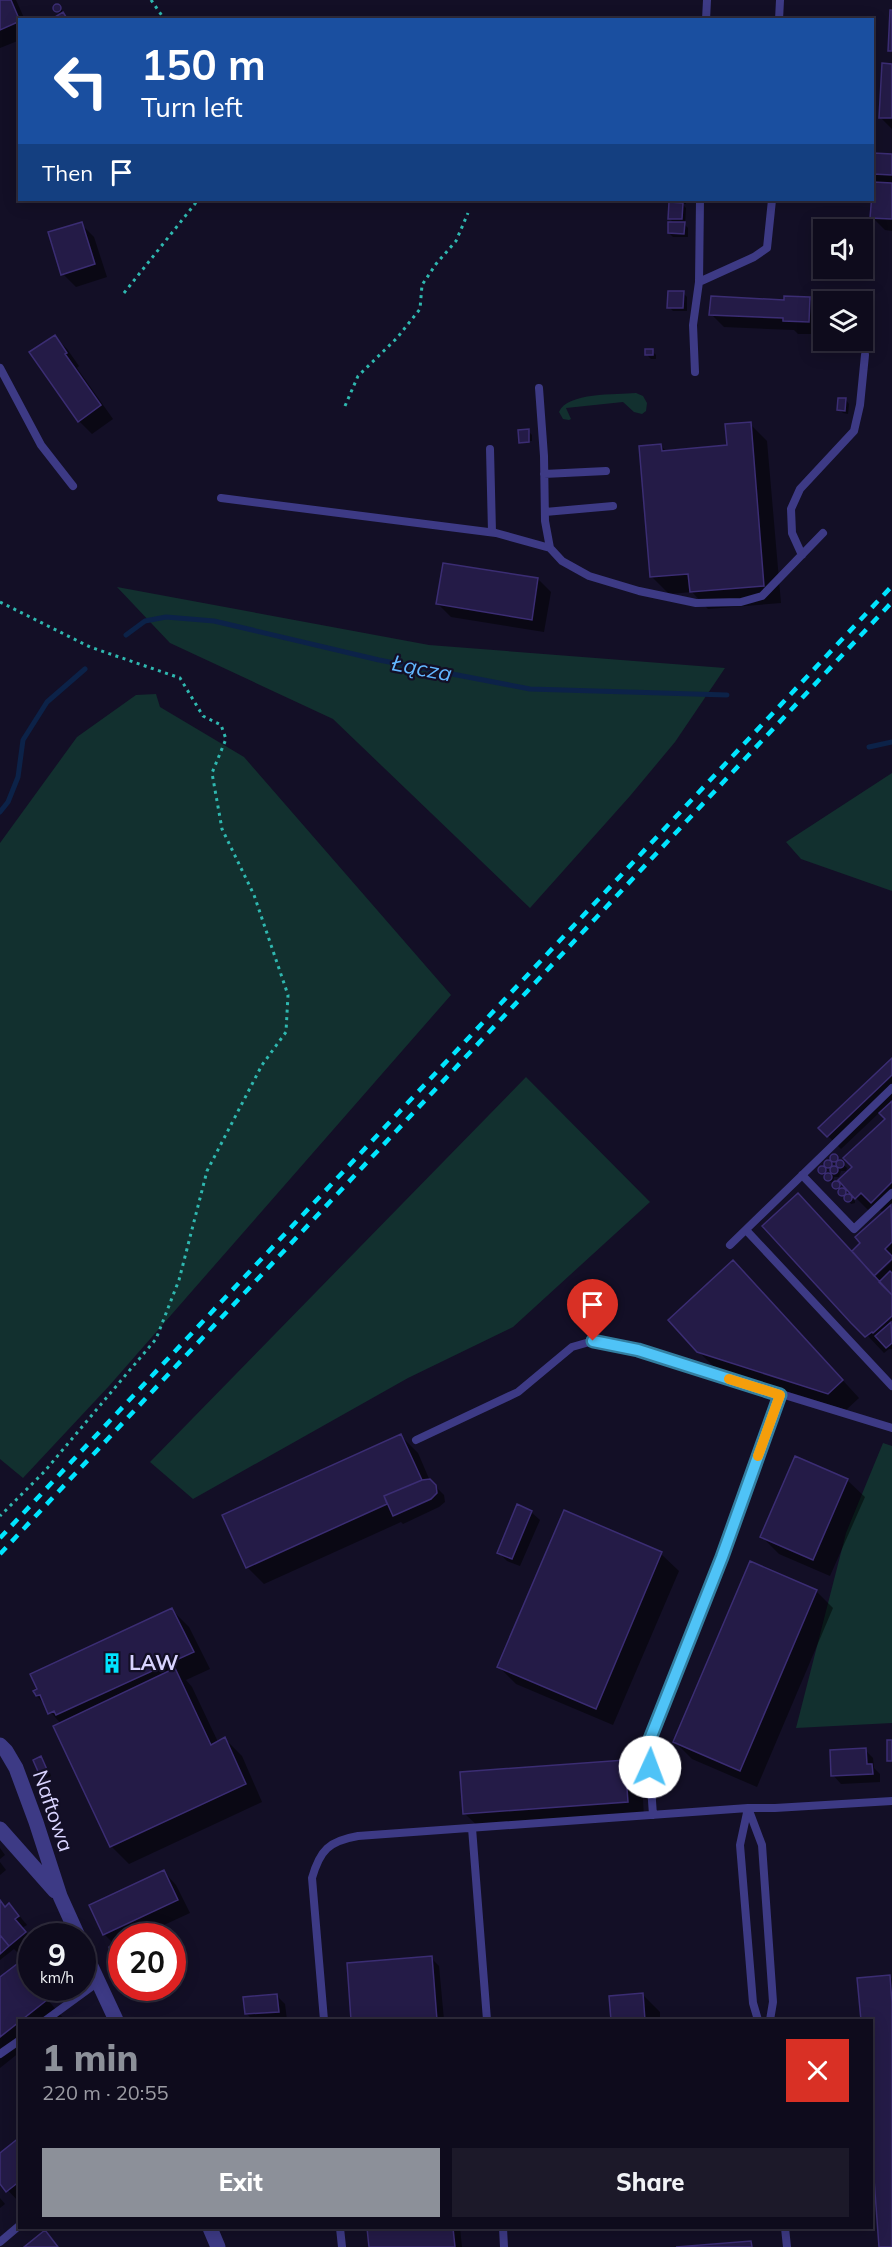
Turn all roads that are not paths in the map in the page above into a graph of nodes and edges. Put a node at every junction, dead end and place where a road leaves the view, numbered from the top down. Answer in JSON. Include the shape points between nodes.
{"nodes":[{"id":1,"x":707,"y":0,"type":"edge"},
{"id":2,"x":780,"y":0,"type":"edge"},
{"id":3,"x":706,"y":18,"type":"edge"},
{"id":4,"x":779,"y":18,"type":"edge"},
{"id":5,"x":700,"y":201,"type":"edge"},
{"id":6,"x":772,"y":201,"type":"edge"},
{"id":7,"x":699,"y":282,"type":"junction"},
{"id":8,"x":865,"y":355,"type":"dead end"},
{"id":9,"x":0,"y":368,"type":"edge"},
{"id":10,"x":695,"y":372,"type":"dead end"},
{"id":11,"x":539,"y":388,"type":"dead end"},
{"id":12,"x":490,"y":449,"type":"dead end"},
{"id":13,"x":606,"y":471,"type":"dead end"},
{"id":14,"x":544,"y":474,"type":"junction"},
{"id":15,"x":73,"y":486,"type":"dead end"},
{"id":16,"x":221,"y":498,"type":"dead end"},
{"id":17,"x":613,"y":506,"type":"dead end"},
{"id":18,"x":545,"y":512,"type":"junction"},
{"id":19,"x":492,"y":532,"type":"junction"},
{"id":20,"x":824,"y":533,"type":"dead end"},
{"id":21,"x":550,"y":548,"type":"junction"},
{"id":22,"x":802,"y":555,"type":"junction"},
{"id":23,"x":892,"y":1088,"type":"edge"},
{"id":24,"x":802,"y":1175,"type":"junction"},
{"id":25,"x":892,"y":1193,"type":"edge"},
{"id":26,"x":746,"y":1230,"type":"junction"},
{"id":27,"x":730,"y":1245,"type":"dead end"},
{"id":28,"x":892,"y":1386,"type":"edge"},
{"id":29,"x":780,"y":1395,"type":"junction"},
{"id":30,"x":892,"y":1428,"type":"edge"},
{"id":31,"x":416,"y":1440,"type":"dead end"},
{"id":32,"x":0,"y":1745,"type":"edge"},
{"id":33,"x":892,"y":1801,"type":"edge"},
{"id":34,"x":748,"y":1808,"type":"junction"},
{"id":35,"x":652,"y":1815,"type":"junction"},
{"id":36,"x":472,"y":1828,"type":"junction"},
{"id":37,"x":0,"y":1829,"type":"edge"},
{"id":38,"x":60,"y":1896,"type":"junction"},
{"id":39,"x":72,"y":1923,"type":"edge"},
{"id":40,"x":96,"y":1978,"type":"edge"},
{"id":41,"x":98,"y":1982,"type":"junction"},
{"id":42,"x":47,"y":2019,"type":"edge"},
{"id":43,"x":116,"y":2019,"type":"edge"},
{"id":44,"x":324,"y":2019,"type":"edge"},
{"id":45,"x":487,"y":2019,"type":"edge"},
{"id":46,"x":758,"y":2019,"type":"edge"},
{"id":47,"x":770,"y":2019,"type":"edge"},
{"id":48,"x":18,"y":2041,"type":"edge"},
{"id":49,"x":0,"y":2054,"type":"edge"},
{"id":50,"x":18,"y":2227,"type":"edge"},
{"id":51,"x":210,"y":2229,"type":"edge"},
{"id":52,"x":340,"y":2229,"type":"edge"},
{"id":53,"x":503,"y":2229,"type":"edge"},
{"id":54,"x":785,"y":2229,"type":"edge"},
{"id":55,"x":0,"y":2242,"type":"edge"},
{"id":56,"x":218,"y":2247,"type":"edge"},
{"id":57,"x":342,"y":2247,"type":"edge"},
{"id":58,"x":504,"y":2247,"type":"edge"},
{"id":59,"x":787,"y":2247,"type":"edge"}],
"edges":[{"from":1,"to":3,"type":"lane"},
{"from":2,"to":4,"type":"lane"},
{"from":5,"to":7,"type":"lane"},
{"from":6,"to":7,"type":"lane","via":[[768,248]]},
{"from":7,"to":10,"type":"lane","via":[[693,325]]},
{"from":8,"to":22,"type":"lane","via":[[854,431],[800,489],[791,509],[792,533]]},
{"from":9,"to":15,"type":"lane","via":[[41,445]]},
{"from":11,"to":14,"type":"lane"},
{"from":12,"to":19,"type":"lane"},
{"from":13,"to":14,"type":"lane"},
{"from":14,"to":18,"type":"lane"},
{"from":16,"to":19,"type":"lane"},
{"from":17,"to":18,"type":"lane"},
{"from":18,"to":21,"type":"lane"},
{"from":19,"to":21,"type":"lane"},
{"from":20,"to":22,"type":"lane"},
{"from":21,"to":22,"type":"lane","via":[[562,561],[589,576],[696,603],[741,602],[762,596]]},
{"from":23,"to":24,"type":"lane"},
{"from":24,"to":25,"type":"lane","via":[[854,1229]]},
{"from":24,"to":26,"type":"lane"},
{"from":26,"to":27,"type":"lane"},
{"from":26,"to":28,"type":"lane"},
{"from":29,"to":30,"type":"lane"},
{"from":29,"to":31,"type":"lane","via":[[638,1350],[593,1341],[572,1347],[518,1392]]},
{"from":29,"to":35,"type":"lane","via":[[722,1557],[648,1744]]},
{"from":32,"to":38,"type":"street","name":"Naftowa","via":[[20,1778]]},
{"from":33,"to":34,"type":"lane"},
{"from":34,"to":35,"type":"lane"},
{"from":34,"to":46,"type":"lane","via":[[740,1845],[753,2003]]},
{"from":34,"to":47,"type":"lane","via":[[762,1845]]},
{"from":35,"to":36,"type":"lane"},
{"from":36,"to":44,"type":"lane","via":[[358,1836],[341,1839],[324,1849],[312,1878]]},
{"from":36,"to":45,"type":"lane"},
{"from":37,"to":38,"type":"street","name":"Naftowa"},
{"from":38,"to":39,"type":"street","name":"Naftowa"},
{"from":40,"to":41,"type":"street"},
{"from":41,"to":42,"type":"lane"},
{"from":41,"to":43,"type":"street"},
{"from":48,"to":49,"type":"lane"},
{"from":50,"to":55,"type":"lane"},
{"from":51,"to":56,"type":"street"},
{"from":52,"to":57,"type":"lane"},
{"from":53,"to":58,"type":"lane"},
{"from":54,"to":59,"type":"lane"}]}
